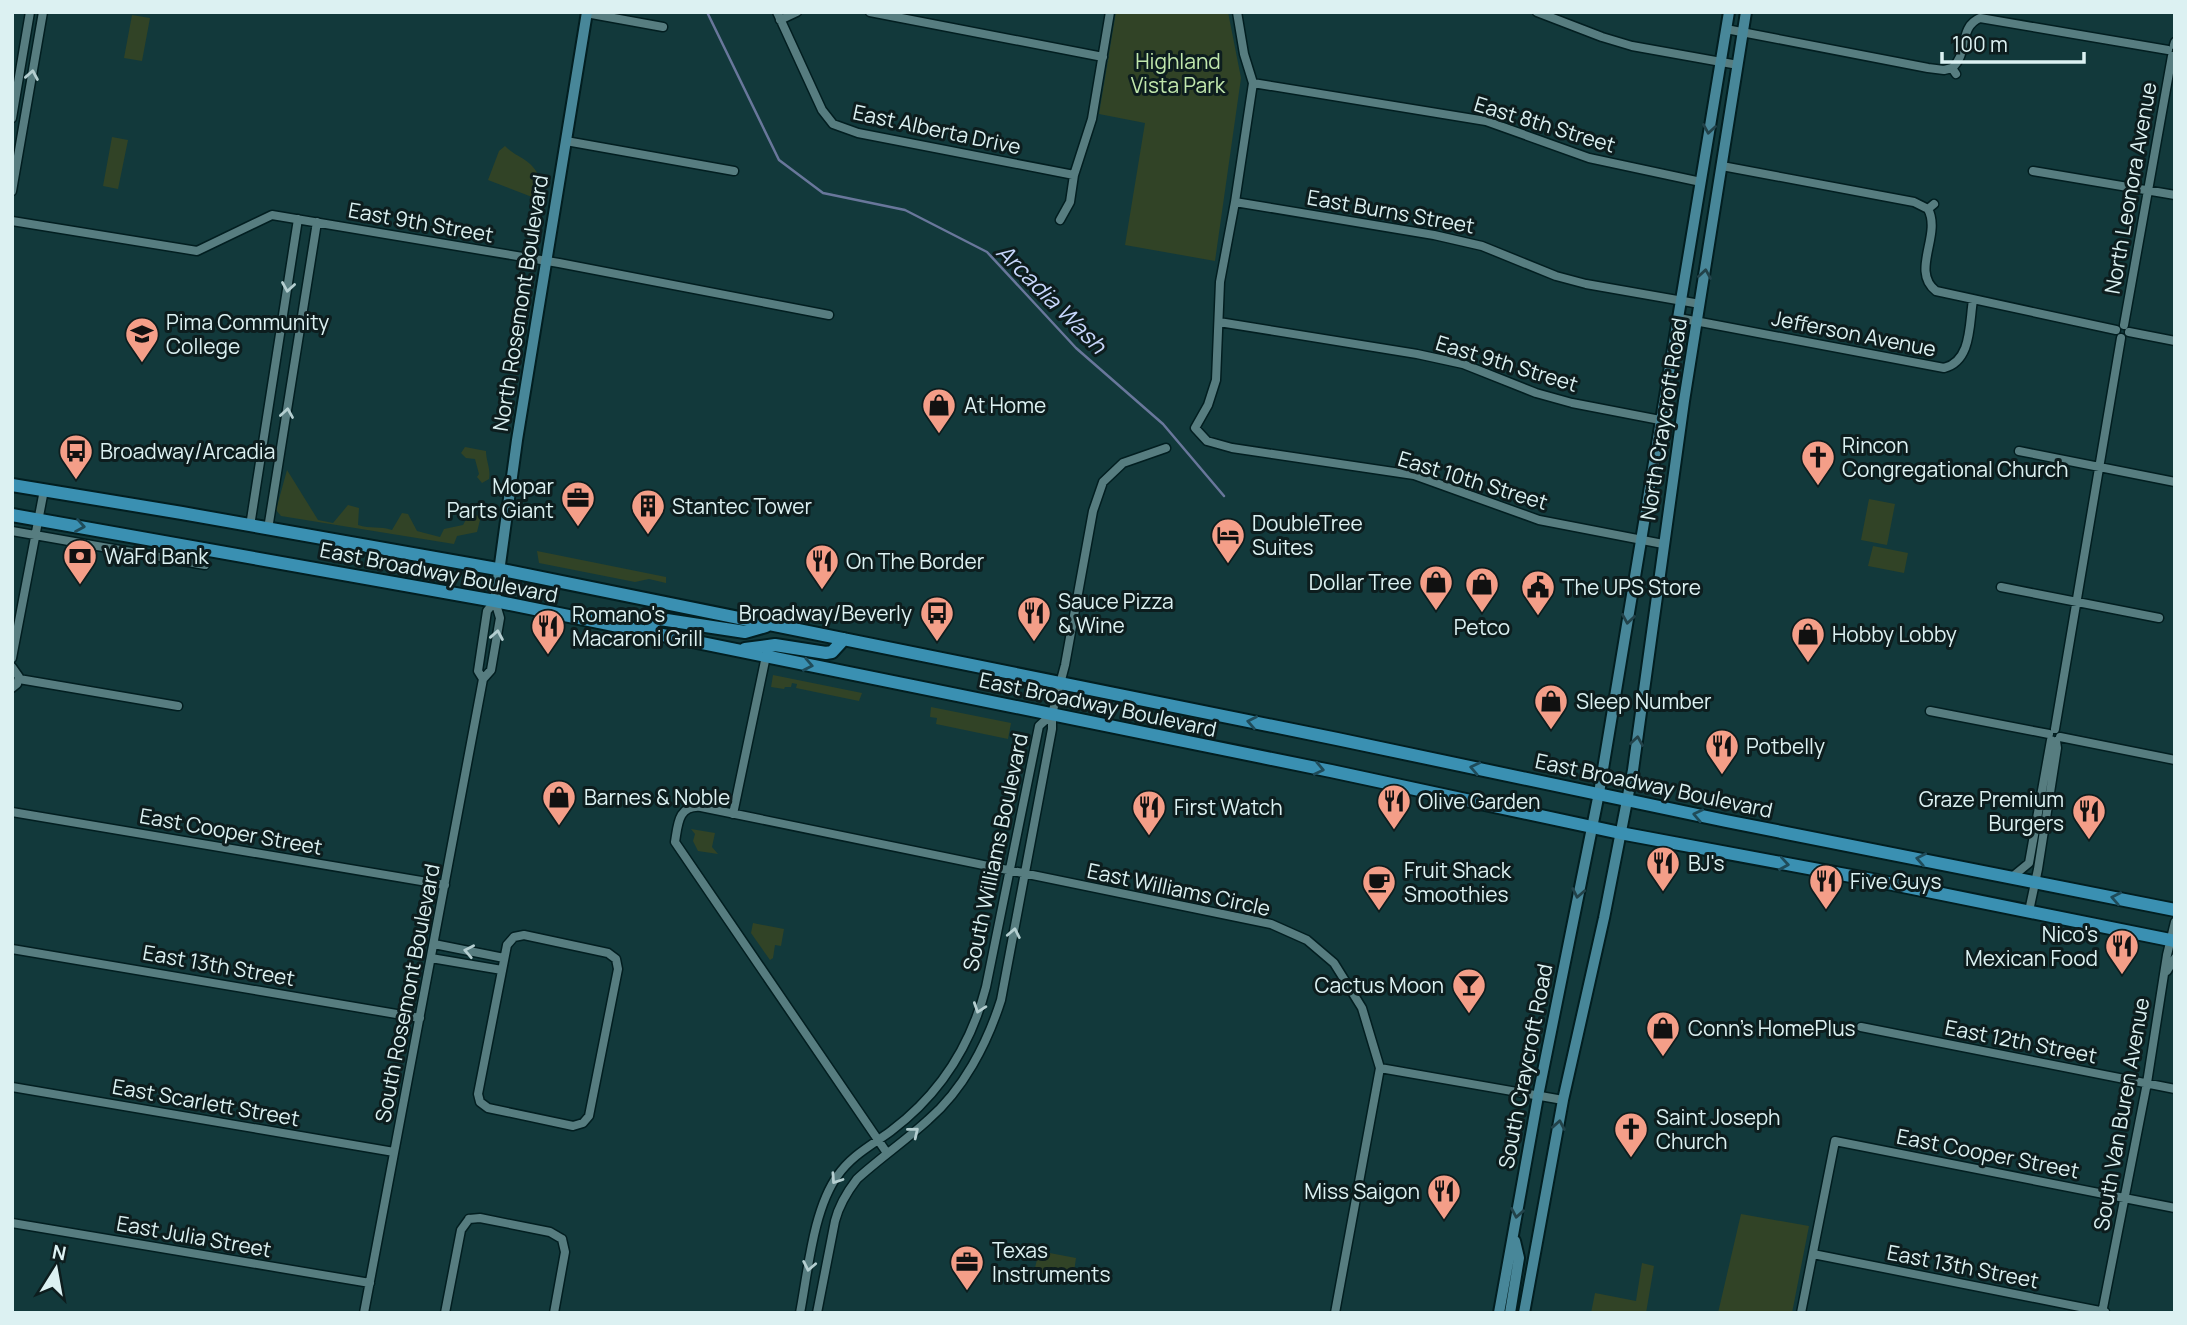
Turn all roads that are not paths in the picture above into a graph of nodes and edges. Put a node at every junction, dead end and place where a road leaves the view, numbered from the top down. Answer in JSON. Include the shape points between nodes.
{"nodes":[{"id":1,"x":30,"y":12,"type":"edge"},
{"id":2,"x":43,"y":12,"type":"edge"},
{"id":3,"x":587,"y":12,"type":"edge"},
{"id":4,"x":797,"y":12,"type":"edge"},
{"id":5,"x":870,"y":12,"type":"edge"},
{"id":6,"x":1110,"y":12,"type":"edge"},
{"id":7,"x":1237,"y":12,"type":"edge"},
{"id":8,"x":1537,"y":12,"type":"edge"},
{"id":9,"x":1728,"y":12,"type":"edge"},
{"id":10,"x":1746,"y":12,"type":"edge"},
{"id":11,"x":779,"y":16,"type":"edge"},
{"id":12,"x":663,"y":27,"type":"dead end"},
{"id":13,"x":1726,"y":29,"type":"junction"},
{"id":14,"x":1743,"y":33,"type":"junction"},
{"id":15,"x":24,"y":44,"type":"junction"},
{"id":16,"x":37,"y":47,"type":"junction"},
{"id":17,"x":2173,"y":49,"type":"edge"},
{"id":18,"x":1103,"y":57,"type":"junction"},
{"id":19,"x":1721,"y":61,"type":"junction"},
{"id":20,"x":1738,"y":65,"type":"junction"},
{"id":21,"x":1253,"y":83,"type":"junction"},
{"id":22,"x":12,"y":117,"type":"edge"},
{"id":23,"x":24,"y":119,"type":"junction"},
{"id":24,"x":566,"y":141,"type":"junction"},
{"id":25,"x":1722,"y":166,"type":"junction"},
{"id":26,"x":734,"y":171,"type":"dead end"},
{"id":27,"x":2034,"y":171,"type":"dead end"},
{"id":28,"x":1074,"y":175,"type":"junction"},
{"id":29,"x":1700,"y":183,"type":"junction"},
{"id":30,"x":2148,"y":190,"type":"junction"},
{"id":31,"x":12,"y":191,"type":"edge"},
{"id":32,"x":2175,"y":195,"type":"edge"},
{"id":33,"x":1235,"y":202,"type":"junction"},
{"id":34,"x":298,"y":219,"type":"junction"},
{"id":35,"x":1060,"y":220,"type":"dead end"},
{"id":36,"x":12,"y":221,"type":"edge"},
{"id":37,"x":317,"y":222,"type":"junction"},
{"id":38,"x":547,"y":261,"type":"junction"},
{"id":39,"x":1682,"y":300,"type":"junction"},
{"id":40,"x":1973,"y":300,"type":"junction"},
{"id":41,"x":1700,"y":304,"type":"junction"},
{"id":42,"x":829,"y":315,"type":"dead end"},
{"id":43,"x":1679,"y":318,"type":"junction"},
{"id":44,"x":1219,"y":323,"type":"junction"},
{"id":45,"x":1696,"y":323,"type":"junction"},
{"id":46,"x":2122,"y":331,"type":"junction"},
{"id":47,"x":2175,"y":341,"type":"edge"},
{"id":48,"x":1660,"y":420,"type":"junction"},
{"id":49,"x":1166,"y":448,"type":"dead end"},
{"id":50,"x":2019,"y":451,"type":"dead end"},
{"id":51,"x":2099,"y":468,"type":"junction"},
{"id":52,"x":2175,"y":482,"type":"edge"},
{"id":53,"x":12,"y":485,"type":"edge"},
{"id":54,"x":44,"y":490,"type":"junction"},
{"id":55,"x":12,"y":515,"type":"edge"},
{"id":56,"x":39,"y":519,"type":"junction"},
{"id":57,"x":250,"y":526,"type":"junction"},
{"id":58,"x":268,"y":529,"type":"junction"},
{"id":59,"x":12,"y":531,"type":"edge"},
{"id":60,"x":37,"y":535,"type":"junction"},
{"id":61,"x":1641,"y":540,"type":"junction"},
{"id":62,"x":1663,"y":544,"type":"junction"},
{"id":63,"x":205,"y":565,"type":"dead end"},
{"id":64,"x":497,"y":569,"type":"junction"},
{"id":65,"x":2001,"y":587,"type":"dead end"},
{"id":66,"x":495,"y":601,"type":"junction"},
{"id":67,"x":2077,"y":602,"type":"junction"},
{"id":68,"x":2159,"y":618,"type":"dead end"},
{"id":69,"x":770,"y":625,"type":"junction"},
{"id":70,"x":648,"y":632,"type":"junction"},
{"id":71,"x":844,"y":639,"type":"junction"},
{"id":72,"x":738,"y":651,"type":"junction"},
{"id":73,"x":766,"y":656,"type":"junction"},
{"id":74,"x":12,"y":658,"type":"edge"},
{"id":75,"x":12,"y":667,"type":"edge"},
{"id":76,"x":19,"y":678,"type":"junction"},
{"id":77,"x":483,"y":679,"type":"junction"},
{"id":78,"x":1061,"y":683,"type":"junction"},
{"id":79,"x":12,"y":688,"type":"edge"},
{"id":80,"x":178,"y":706,"type":"dead end"},
{"id":81,"x":1930,"y":711,"type":"dead end"},
{"id":82,"x":1052,"y":714,"type":"junction"},
{"id":83,"x":2054,"y":736,"type":"junction"},
{"id":84,"x":2175,"y":760,"type":"edge"},
{"id":85,"x":1599,"y":793,"type":"junction"},
{"id":86,"x":1626,"y":800,"type":"junction"},
{"id":87,"x":12,"y":812,"type":"edge"},
{"id":88,"x":733,"y":814,"type":"junction"},
{"id":89,"x":1592,"y":826,"type":"junction"},
{"id":90,"x":1620,"y":833,"type":"junction"},
{"id":91,"x":2038,"y":838,"type":"junction"},
{"id":92,"x":1009,"y":871,"type":"junction"},
{"id":93,"x":1025,"y":875,"type":"junction"},
{"id":94,"x":2012,"y":877,"type":"junction"},
{"id":95,"x":2035,"y":882,"type":"junction"},
{"id":96,"x":445,"y":885,"type":"junction"},
{"id":97,"x":2175,"y":910,"type":"edge"},
{"id":98,"x":2029,"y":911,"type":"junction"},
{"id":99,"x":2175,"y":922,"type":"edge"},
{"id":100,"x":2173,"y":940,"type":"edge"},
{"id":101,"x":433,"y":944,"type":"junction"},
{"id":102,"x":12,"y":948,"type":"edge"},
{"id":103,"x":431,"y":958,"type":"junction"},
{"id":104,"x":504,"y":958,"type":"junction"},
{"id":105,"x":2175,"y":958,"type":"edge"},
{"id":106,"x":502,"y":971,"type":"junction"},
{"id":107,"x":2163,"y":980,"type":"junction"},
{"id":108,"x":420,"y":1018,"type":"junction"},
{"id":109,"x":1861,"y":1027,"type":"dead end"},
{"id":110,"x":1380,"y":1068,"type":"junction"},
{"id":111,"x":2147,"y":1083,"type":"junction"},
{"id":112,"x":12,"y":1087,"type":"edge"},
{"id":113,"x":2175,"y":1089,"type":"edge"},
{"id":114,"x":1538,"y":1096,"type":"junction"},
{"id":115,"x":1563,"y":1100,"type":"junction"},
{"id":116,"x":878,"y":1140,"type":"junction"},
{"id":117,"x":394,"y":1152,"type":"junction"},
{"id":118,"x":887,"y":1153,"type":"junction"},
{"id":119,"x":2124,"y":1197,"type":"junction"},
{"id":120,"x":2175,"y":1208,"type":"edge"},
{"id":121,"x":12,"y":1223,"type":"edge"},
{"id":122,"x":571,"y":1234,"type":"dead end"},
{"id":123,"x":1513,"y":1235,"type":"junction"},
{"id":124,"x":562,"y":1239,"type":"junction"},
{"id":125,"x":1813,"y":1254,"type":"junction"},
{"id":126,"x":370,"y":1283,"type":"junction"},
{"id":127,"x":2104,"y":1312,"type":"edge"},
{"id":128,"x":364,"y":1313,"type":"edge"},
{"id":129,"x":445,"y":1313,"type":"edge"},
{"id":130,"x":554,"y":1313,"type":"edge"},
{"id":131,"x":800,"y":1313,"type":"edge"},
{"id":132,"x":817,"y":1313,"type":"edge"},
{"id":133,"x":1335,"y":1313,"type":"edge"},
{"id":134,"x":1499,"y":1313,"type":"edge"},
{"id":135,"x":1510,"y":1313,"type":"edge"},
{"id":136,"x":1524,"y":1313,"type":"edge"},
{"id":137,"x":1801,"y":1313,"type":"edge"}],
"edges":[{"from":1,"to":15,"type":"street"},
{"from":2,"to":16,"type":"street"},
{"from":3,"to":12,"type":"street"},
{"from":3,"to":24,"type":"main road","name":"North Rosemont Boulevard"},
{"from":4,"to":11,"type":"street"},
{"from":5,"to":18,"type":"street"},
{"from":6,"to":18,"type":"street"},
{"from":7,"to":21,"type":"street"},
{"from":8,"to":19,"type":"street","via":[[1632,46]]},
{"from":9,"to":13,"type":"main road","name":"North Craycroft Road"},
{"from":10,"to":14,"type":"main road","name":"North Craycroft Road"},
{"from":11,"to":28,"type":"street","name":"East Alberta Drive","via":[[822,110],[833,124],[858,133]]},
{"from":13,"to":14,"type":"street"},
{"from":13,"to":19,"type":"main road","name":"North Craycroft Road"},
{"from":14,"to":17,"type":"street","via":[[1954,71],[1967,29],[1973,21],[1989,19]]},
{"from":14,"to":20,"type":"main road","name":"North Craycroft Road"},
{"from":15,"to":16,"type":"street"},
{"from":15,"to":22,"type":"street"},
{"from":23,"to":16,"type":"street","one_way":true},
{"from":17,"to":30,"type":"street","name":"North Leonora Avenue"},
{"from":18,"to":28,"type":"street","via":[[1092,119]]},
{"from":19,"to":20,"type":"street"},
{"from":19,"to":29,"type":"main road","name":"North Craycroft Road","one_way":true},
{"from":20,"to":25,"type":"main road","name":"North Craycroft Road"},
{"from":21,"to":29,"type":"street","name":"East 8th Street","via":[[1486,121],[1589,158]]},
{"from":21,"to":33,"type":"street"},
{"from":22,"to":23,"type":"street"},
{"from":23,"to":31,"type":"street"},
{"from":24,"to":26,"type":"street"},
{"from":24,"to":38,"type":"main road","name":"North Rosemont Boulevard"},
{"from":25,"to":40,"type":"street","via":[[1931,207],[1927,281],[1936,291]]},
{"from":41,"to":25,"type":"main road","name":"North Craycroft Road","one_way":true},
{"from":27,"to":30,"type":"street"},
{"from":28,"to":35,"type":"street","via":[[1070,202]]},
{"from":29,"to":39,"type":"main road","name":"North Craycroft Road"},
{"from":30,"to":32,"type":"street"},
{"from":30,"to":46,"type":"street","name":"North Leonora Avenue"},
{"from":33,"to":39,"type":"street","name":"East Burns Street","via":[[1434,235],[1482,246],[1586,284]]},
{"from":33,"to":44,"type":"street","via":[[1217,302]]},
{"from":34,"to":36,"type":"street","name":"East 9th Street","via":[[272,215],[197,251]]},
{"from":34,"to":37,"type":"street","name":"East 9th Street"},
{"from":34,"to":57,"type":"street","one_way":true},
{"from":37,"to":38,"type":"street","name":"East 9th Street"},
{"from":58,"to":37,"type":"street","one_way":true},
{"from":38,"to":42,"type":"street","name":"East 9th Street"},
{"from":38,"to":64,"type":"main road","name":"North Rosemont Boulevard"},
{"from":39,"to":41,"type":"street","name":"East Burns Street"},
{"from":39,"to":43,"type":"main road","name":"North Craycroft Road"},
{"from":40,"to":45,"type":"street","name":"Jefferson Avenue","via":[[1963,356],[1944,368]]},
{"from":40,"to":46,"type":"street"},
{"from":41,"to":45,"type":"main road","name":"North Craycroft Road"},
{"from":43,"to":45,"type":"street","name":"Jefferson Avenue"},
{"from":43,"to":48,"type":"main road","name":"North Craycroft Road"},
{"from":44,"to":48,"type":"street","name":"East 9th Street","via":[[1417,354],[1463,365],[1548,397]]},
{"from":44,"to":61,"type":"street","name":"East 10th Street","via":[[1216,380],[1195,428],[1207,440],[1231,448],[1414,475],[1539,520]]},
{"from":45,"to":62,"type":"main road","name":"North Craycroft Road"},
{"from":46,"to":47,"type":"street"},
{"from":46,"to":51,"type":"street","name":"North Leonora Avenue"},
{"from":48,"to":61,"type":"main road","name":"North Craycroft Road"},
{"from":49,"to":78,"type":"street","via":[[1123,463],[1103,482],[1093,511]]},
{"from":50,"to":51,"type":"street"},
{"from":51,"to":52,"type":"street"},
{"from":51,"to":67,"type":"street","name":"North Leonora Avenue"},
{"from":53,"to":54,"type":"main road","name":"East Broadway Boulevard"},
{"from":54,"to":56,"type":"street"},
{"from":54,"to":57,"type":"main road","name":"East Broadway Boulevard"},
{"from":55,"to":56,"type":"main road","name":"East Broadway Boulevard"},
{"from":56,"to":60,"type":"street"},
{"from":56,"to":66,"type":"main road","name":"East Broadway Boulevard","one_way":true},
{"from":57,"to":58,"type":"main road","name":"East Broadway Boulevard"},
{"from":58,"to":64,"type":"main road","name":"East Broadway Boulevard"},
{"from":59,"to":60,"type":"street"},
{"from":60,"to":63,"type":"street"},
{"from":60,"to":74,"type":"street"},
{"from":61,"to":62,"type":"street","name":"East 10th Street"},
{"from":61,"to":85,"type":"main road","name":"North Craycroft Road","one_way":true},
{"from":86,"to":62,"type":"main road","name":"North Craycroft Road","one_way":true},
{"from":64,"to":66,"type":"main road","name":"North Rosemont Boulevard"},
{"from":64,"to":69,"type":"main road","name":"East Broadway Boulevard"},
{"from":65,"to":67,"type":"street"},
{"from":66,"to":70,"type":"main road","name":"East Broadway Boulevard"},
{"from":77,"to":66,"type":"street","name":"South Rosemont Boulevard","one_way":true,"via":[[491,670],[500,618]]},
{"from":66,"to":77,"type":"street","name":"South Rosemont Boulevard","via":[[487,611],[478,671]]},
{"from":67,"to":68,"type":"street"},
{"from":67,"to":83,"type":"street","name":"North Leonora Avenue"},
{"from":69,"to":70,"type":"main road","via":[[745,632],[660,619]]},
{"from":69,"to":71,"type":"main road","name":"East Broadway Boulevard"},
{"from":70,"to":72,"type":"main road","name":"East Broadway Boulevard"},
{"from":71,"to":72,"type":"main road","via":[[826,653],[775,645]]},
{"from":71,"to":78,"type":"main road","name":"East Broadway Boulevard"},
{"from":72,"to":73,"type":"main road","name":"East Broadway Boulevard"},
{"from":73,"to":82,"type":"main road","name":"East Broadway Boulevard","one_way":true},
{"from":73,"to":88,"type":"street"},
{"from":75,"to":76,"type":"street"},
{"from":76,"to":79,"type":"street"},
{"from":76,"to":80,"type":"street"},
{"from":77,"to":96,"type":"street","name":"South Rosemont Boulevard"},
{"from":78,"to":82,"type":"street"},
{"from":85,"to":78,"type":"main road","name":"East Broadway Boulevard","one_way":true},
{"from":81,"to":83,"type":"street"},
{"from":82,"to":89,"type":"main road","name":"East Broadway Boulevard","one_way":true},
{"from":82,"to":92,"type":"street","name":"South Williams Boulevard","via":[[1039,726]]},
{"from":82,"to":93,"type":"street","name":"South Williams Boulevard"},
{"from":83,"to":84,"type":"street"},
{"from":83,"to":91,"type":"street","name":"North Leonora Avenue"},
{"from":85,"to":86,"type":"main road","name":"East Broadway Boulevard"},
{"from":85,"to":89,"type":"main road","name":"North Craycroft Road"},
{"from":86,"to":90,"type":"main road","name":"North Craycroft Road"},
{"from":94,"to":86,"type":"main road","name":"East Broadway Boulevard","one_way":true},
{"from":87,"to":96,"type":"street","name":"East Cooper Street"},
{"from":88,"to":92,"type":"street","name":"East Williams Circle"},
{"from":88,"to":116,"type":"street","name":"East Williams Circle","via":[[695,807],[684,810],[675,842]]},
{"from":89,"to":90,"type":"main road","name":"East Broadway Boulevard"},
{"from":89,"to":114,"type":"main road","name":"South Craycroft Road","one_way":true},
{"from":90,"to":98,"type":"main road","name":"East Broadway Boulevard","one_way":true},
{"from":90,"to":115,"type":"main road"},
{"from":91,"to":94,"type":"street","name":"North Leonora Avenue","via":[[2028,863]]},
{"from":91,"to":95,"type":"street","name":"North Leonora Avenue"},
{"from":92,"to":93,"type":"street","name":"East Williams Circle"},
{"from":92,"to":116,"type":"street","name":"South Williams Boulevard","one_way":true,"via":[[984,996],[965,1042],[927,1098]]},
{"from":93,"to":110,"type":"street","name":"East Williams Circle","via":[[1271,925],[1307,940],[1335,963],[1362,1008]]},
{"from":118,"to":93,"type":"street","name":"South Williams Boulevard","one_way":true,"via":[[945,1103],[976,1058],[1002,1000]]},
{"from":94,"to":95,"type":"main road","name":"East Broadway Boulevard"},
{"from":97,"to":95,"type":"main road","name":"East Broadway Boulevard","one_way":true},
{"from":95,"to":98,"type":"street","name":"North Leonora Avenue"},
{"from":96,"to":101,"type":"street","name":"South Rosemont Boulevard"},
{"from":98,"to":100,"type":"main road","name":"East Broadway Boulevard"},
{"from":99,"to":100,"type":"street","name":"South Van Buren Avenue"},
{"from":100,"to":107,"type":"street","name":"South Van Buren Avenue"},
{"from":101,"to":103,"type":"street","name":"South Rosemont Boulevard"},
{"from":104,"to":101,"type":"street","one_way":true},
{"from":102,"to":108,"type":"street","name":"East 13th Street"},
{"from":103,"to":106,"type":"street"},
{"from":103,"to":108,"type":"street","name":"South Rosemont Boulevard"},
{"from":104,"to":106,"type":"street"},
{"from":104,"to":106,"type":"street","via":[[507,945],[514,937],[523,936],[608,953],[617,959],[589,1116],[583,1123],[573,1126],[488,1108],[480,1102]]},
{"from":105,"to":107,"type":"street"},
{"from":107,"to":111,"type":"street","name":"South Van Buren Avenue"},
{"from":108,"to":117,"type":"street","name":"South Rosemont Boulevard"},
{"from":109,"to":111,"type":"street","name":"East 12th Street"},
{"from":110,"to":114,"type":"street"},
{"from":110,"to":133,"type":"street","name":"East Williams Circle"},
{"from":111,"to":113,"type":"street","name":"East 12th Street"},
{"from":111,"to":119,"type":"street","name":"South Van Buren Avenue"},
{"from":112,"to":117,"type":"street","name":"East Scarlett Street"},
{"from":114,"to":115,"type":"street"},
{"from":114,"to":123,"type":"main road","name":"South Craycroft Road","one_way":true},
{"from":136,"to":115,"type":"main road","one_way":true},
{"from":116,"to":118,"type":"street","name":"East Williams Circle"},
{"from":116,"to":131,"type":"street","name":"South Williams Boulevard","one_way":true,"via":[[847,1163],[830,1188],[820,1211]]},
{"from":117,"to":126,"type":"street","name":"South Rosemont Boulevard"},
{"from":118,"to":132,"type":"street","name":"South Williams Boulevard","via":[[857,1179],[839,1207]]},
{"from":119,"to":120,"type":"street","name":"East Cooper Street"},
{"from":119,"to":125,"type":"street","name":"East Cooper Street","via":[[1835,1141]]},
{"from":119,"to":127,"type":"street","name":"South Van Buren Avenue"},
{"from":121,"to":126,"type":"street","name":"East Julia Street"},
{"from":122,"to":124,"type":"street"},
{"from":123,"to":134,"type":"main road","name":"South Craycroft Road"},
{"from":123,"to":135,"type":"main road","via":[[1519,1258]]},
{"from":124,"to":129,"type":"street","via":[[550,1232],[467,1216]]},
{"from":124,"to":130,"type":"street","via":[[565,1252]]},
{"from":125,"to":127,"type":"street","name":"East 13th Street"},
{"from":125,"to":137,"type":"street"},
{"from":126,"to":128,"type":"street","name":"South Rosemont Boulevard"}]}
